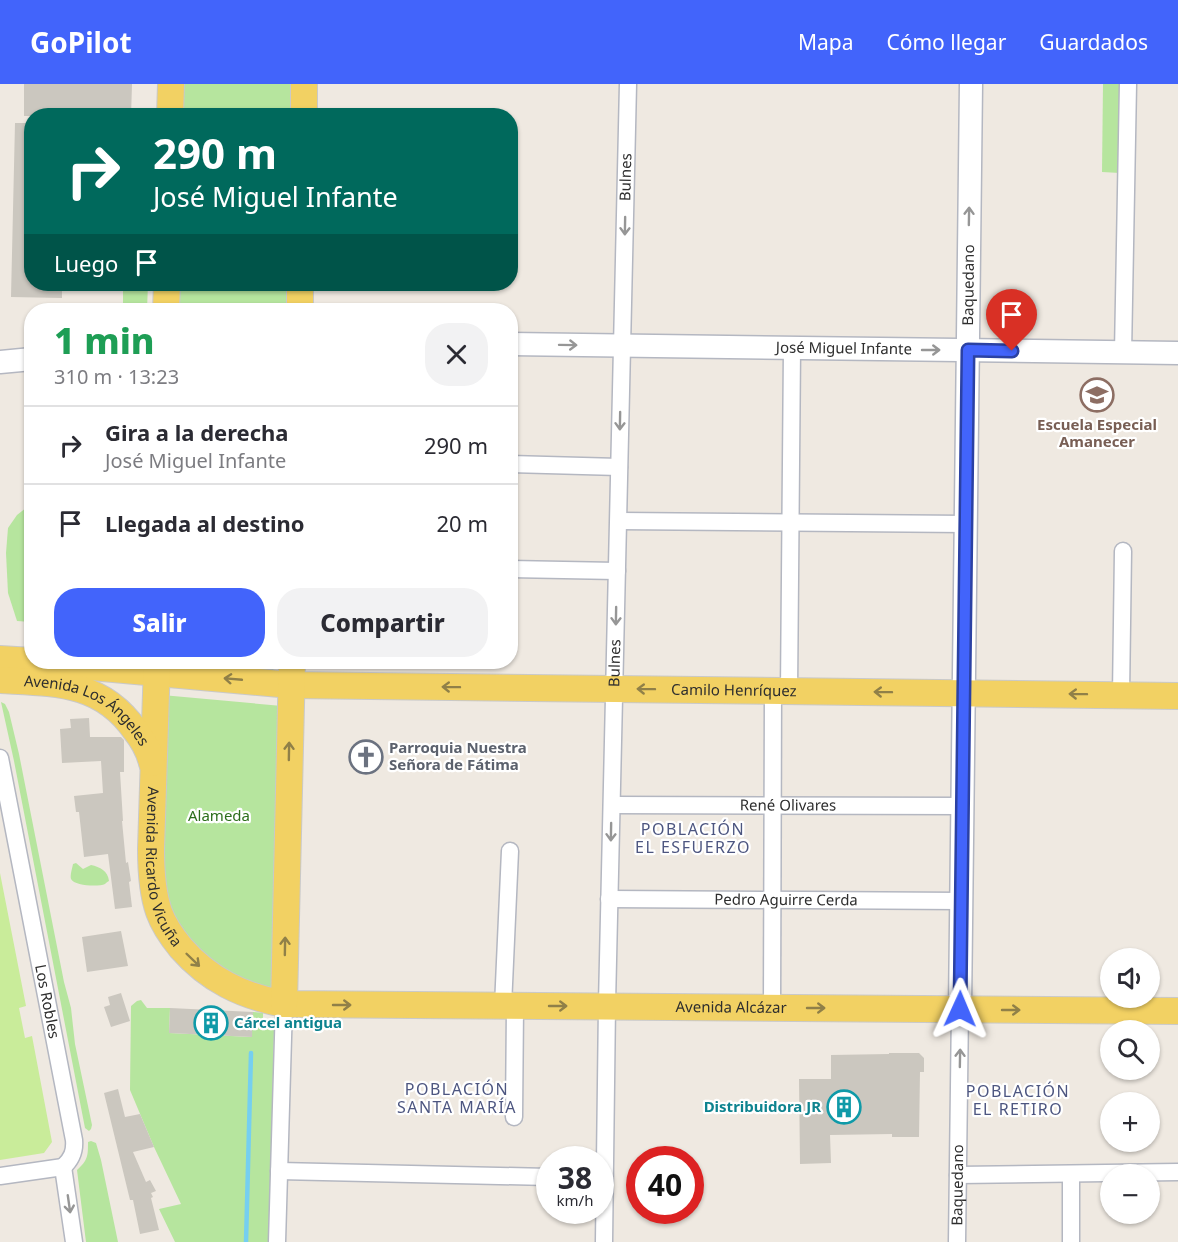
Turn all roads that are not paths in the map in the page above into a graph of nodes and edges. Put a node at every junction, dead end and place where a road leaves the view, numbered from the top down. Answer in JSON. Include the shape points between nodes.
{"nodes":[{"id":1,"x":171,"y":84,"type":"edge"},
{"id":2,"x":304,"y":84,"type":"edge"},
{"id":3,"x":628,"y":84,"type":"edge"},
{"id":4,"x":971,"y":84,"type":"edge"},
{"id":5,"x":1128,"y":84,"type":"edge"},
{"id":6,"x":170,"y":108,"type":"edge"},
{"id":7,"x":304,"y":108,"type":"edge"},
{"id":8,"x":518,"y":344,"type":"edge"},
{"id":9,"x":622,"y":345,"type":"junction"},
{"id":10,"x":792,"y":349,"type":"junction"},
{"id":11,"x":968,"y":350,"type":"junction"},
{"id":12,"x":1123,"y":352,"type":"junction"},
{"id":13,"x":1178,"y":353,"type":"edge"},
{"id":14,"x":24,"y":360,"type":"edge"},
{"id":15,"x":0,"y":362,"type":"edge"},
{"id":16,"x":518,"y":464,"type":"edge"},
{"id":17,"x":619,"y":467,"type":"junction"},
{"id":18,"x":619,"y":521,"type":"junction"},
{"id":19,"x":790,"y":522,"type":"junction"},
{"id":20,"x":966,"y":524,"type":"junction"},
{"id":21,"x":1123,"y":551,"type":"dead end"},
{"id":22,"x":518,"y":568,"type":"edge"},
{"id":23,"x":617,"y":571,"type":"junction"},
{"id":24,"x":0,"y":659,"type":"edge"},
{"id":25,"x":24,"y":660,"type":"edge"},
{"id":26,"x":157,"y":669,"type":"edge"},
{"id":27,"x":202,"y":669,"type":"edge"},
{"id":28,"x":291,"y":673,"type":"edge"},
{"id":29,"x":0,"y":680,"type":"edge"},
{"id":30,"x":614,"y":689,"type":"junction"},
{"id":31,"x":781,"y":691,"type":"junction"},
{"id":32,"x":964,"y":693,"type":"junction"},
{"id":33,"x":1121,"y":695,"type":"junction"},
{"id":34,"x":1178,"y":696,"type":"edge"},
{"id":35,"x":0,"y":758,"type":"edge"},
{"id":36,"x":153,"y":765,"type":"junction"},
{"id":37,"x":612,"y":805,"type":"junction"},
{"id":38,"x":772,"y":805,"type":"junction"},
{"id":39,"x":963,"y":806,"type":"junction"},
{"id":40,"x":510,"y":850,"type":"dead end"},
{"id":41,"x":609,"y":899,"type":"junction"},
{"id":42,"x":772,"y":900,"type":"junction"},
{"id":43,"x":962,"y":901,"type":"junction"},
{"id":44,"x":284,"y":1004,"type":"junction"},
{"id":45,"x":509,"y":1006,"type":"junction"},
{"id":46,"x":607,"y":1007,"type":"junction"},
{"id":47,"x":772,"y":1008,"type":"junction"},
{"id":48,"x":960,"y":1009,"type":"junction"},
{"id":49,"x":1178,"y":1011,"type":"edge"},
{"id":50,"x":514,"y":1117,"type":"dead end"},
{"id":51,"x":603,"y":1146,"type":"edge"},
{"id":52,"x":63,"y":1167,"type":"junction"},
{"id":53,"x":279,"y":1171,"type":"junction"},
{"id":54,"x":1178,"y":1172,"type":"edge"},
{"id":55,"x":1071,"y":1174,"type":"junction"},
{"id":56,"x":958,"y":1175,"type":"junction"},
{"id":57,"x":0,"y":1176,"type":"edge"},
{"id":58,"x":536,"y":1177,"type":"edge"},
{"id":59,"x":603,"y":1224,"type":"edge"},
{"id":60,"x":74,"y":1242,"type":"edge"},
{"id":61,"x":277,"y":1242,"type":"edge"},
{"id":62,"x":604,"y":1242,"type":"edge"},
{"id":63,"x":957,"y":1242,"type":"edge"},
{"id":64,"x":1071,"y":1242,"type":"edge"}],
"edges":[{"from":1,"to":6,"type":"main road"},
{"from":2,"to":7,"type":"main road"},
{"from":3,"to":9,"type":"street","name":"Bulnes","one_way":true},
{"from":11,"to":4,"type":"street","name":"Baquedano","one_way":true},
{"from":5,"to":12,"type":"street"},
{"from":8,"to":9,"type":"street","name":"José Miguel Infante","one_way":true},
{"from":9,"to":10,"type":"street","name":"José Miguel Infante"},
{"from":9,"to":17,"type":"street","name":"Bulnes","one_way":true},
{"from":10,"to":11,"type":"street","name":"José Miguel Infante","one_way":true},
{"from":10,"to":19,"type":"street"},
{"from":11,"to":12,"type":"street","name":"José Miguel Infante"},
{"from":11,"to":20,"type":"street","name":"Baquedano"},
{"from":12,"to":13,"type":"street","name":"José Miguel Infante"},
{"from":14,"to":15,"type":"street"},
{"from":16,"to":17,"type":"street"},
{"from":17,"to":18,"type":"street","name":"Bulnes"},
{"from":18,"to":19,"type":"street"},
{"from":18,"to":23,"type":"street","name":"Bulnes"},
{"from":19,"to":20,"type":"street"},
{"from":19,"to":31,"type":"street"},
{"from":20,"to":32,"type":"street","name":"Baquedano"},
{"from":21,"to":33,"type":"street"},
{"from":22,"to":23,"type":"street"},
{"from":23,"to":30,"type":"street","name":"Bulnes","one_way":true},
{"from":24,"to":25,"type":"main road","name":"Avenida Los Ángeles"},
{"from":26,"to":36,"type":"main road","name":"Avenida Ricardo Vicuña"},
{"from":28,"to":27,"type":"main road","name":"Avenida Los Ángeles","one_way":true},
{"from":30,"to":28,"type":"main road","name":"Camilo Henríquez","one_way":true},
{"from":44,"to":28,"type":"main road","one_way":true},
{"from":29,"to":36,"type":"main road","name":"Avenida Los Ángeles","via":[[69,686],[98,696],[117,708],[130,723]]},
{"from":31,"to":30,"type":"main road","name":"Camilo Henríquez","one_way":true},
{"from":30,"to":37,"type":"street","name":"Bulnes"},
{"from":32,"to":31,"type":"main road","name":"Camilo Henríquez","one_way":true},
{"from":31,"to":38,"type":"street"},
{"from":33,"to":32,"type":"main road","name":"Camilo Henríquez","one_way":true},
{"from":32,"to":39,"type":"street","name":"Baquedano"},
{"from":33,"to":34,"type":"main road","name":"Camilo Henríquez"},
{"from":35,"to":52,"type":"street","name":"Los Robles","via":[[74,1140],[74,1151]]},
{"from":36,"to":44,"type":"main road","name":"Avenida Ricardo Vicuña","one_way":true,"via":[[152,873],[159,912],[167,930],[211,977],[244,994]]},
{"from":37,"to":38,"type":"street","name":"René Olivares"},
{"from":37,"to":41,"type":"street","name":"Bulnes","one_way":true},
{"from":38,"to":39,"type":"street","name":"René Olivares"},
{"from":38,"to":42,"type":"street"},
{"from":39,"to":43,"type":"street","name":"Baquedano"},
{"from":40,"to":45,"type":"street"},
{"from":41,"to":42,"type":"street","name":"Pedro Aguirre Cerda"},
{"from":41,"to":46,"type":"street","name":"Bulnes"},
{"from":42,"to":43,"type":"street","name":"Pedro Aguirre Cerda"},
{"from":42,"to":47,"type":"street"},
{"from":43,"to":48,"type":"street","name":"Baquedano"},
{"from":44,"to":45,"type":"main road","name":"Avenida Alcázar","one_way":true},
{"from":44,"to":53,"type":"street"},
{"from":45,"to":46,"type":"main road","name":"Avenida Alcázar","one_way":true},
{"from":45,"to":50,"type":"street"},
{"from":46,"to":47,"type":"main road","name":"Avenida Alcázar"},
{"from":46,"to":51,"type":"street","name":"Bulnes"},
{"from":47,"to":48,"type":"main road","name":"Avenida Alcázar","one_way":true},
{"from":48,"to":49,"type":"main road","name":"Avenida Alcázar","one_way":true},
{"from":56,"to":48,"type":"street","name":"Baquedano","one_way":true},
{"from":52,"to":57,"type":"street"},
{"from":52,"to":60,"type":"street","one_way":true},
{"from":53,"to":58,"type":"street"},
{"from":53,"to":61,"type":"street"},
{"from":54,"to":55,"type":"street"},
{"from":55,"to":56,"type":"street"},
{"from":55,"to":64,"type":"street"},
{"from":56,"to":63,"type":"street","name":"Baquedano"},
{"from":59,"to":62,"type":"street","name":"Bulnes"}]}
